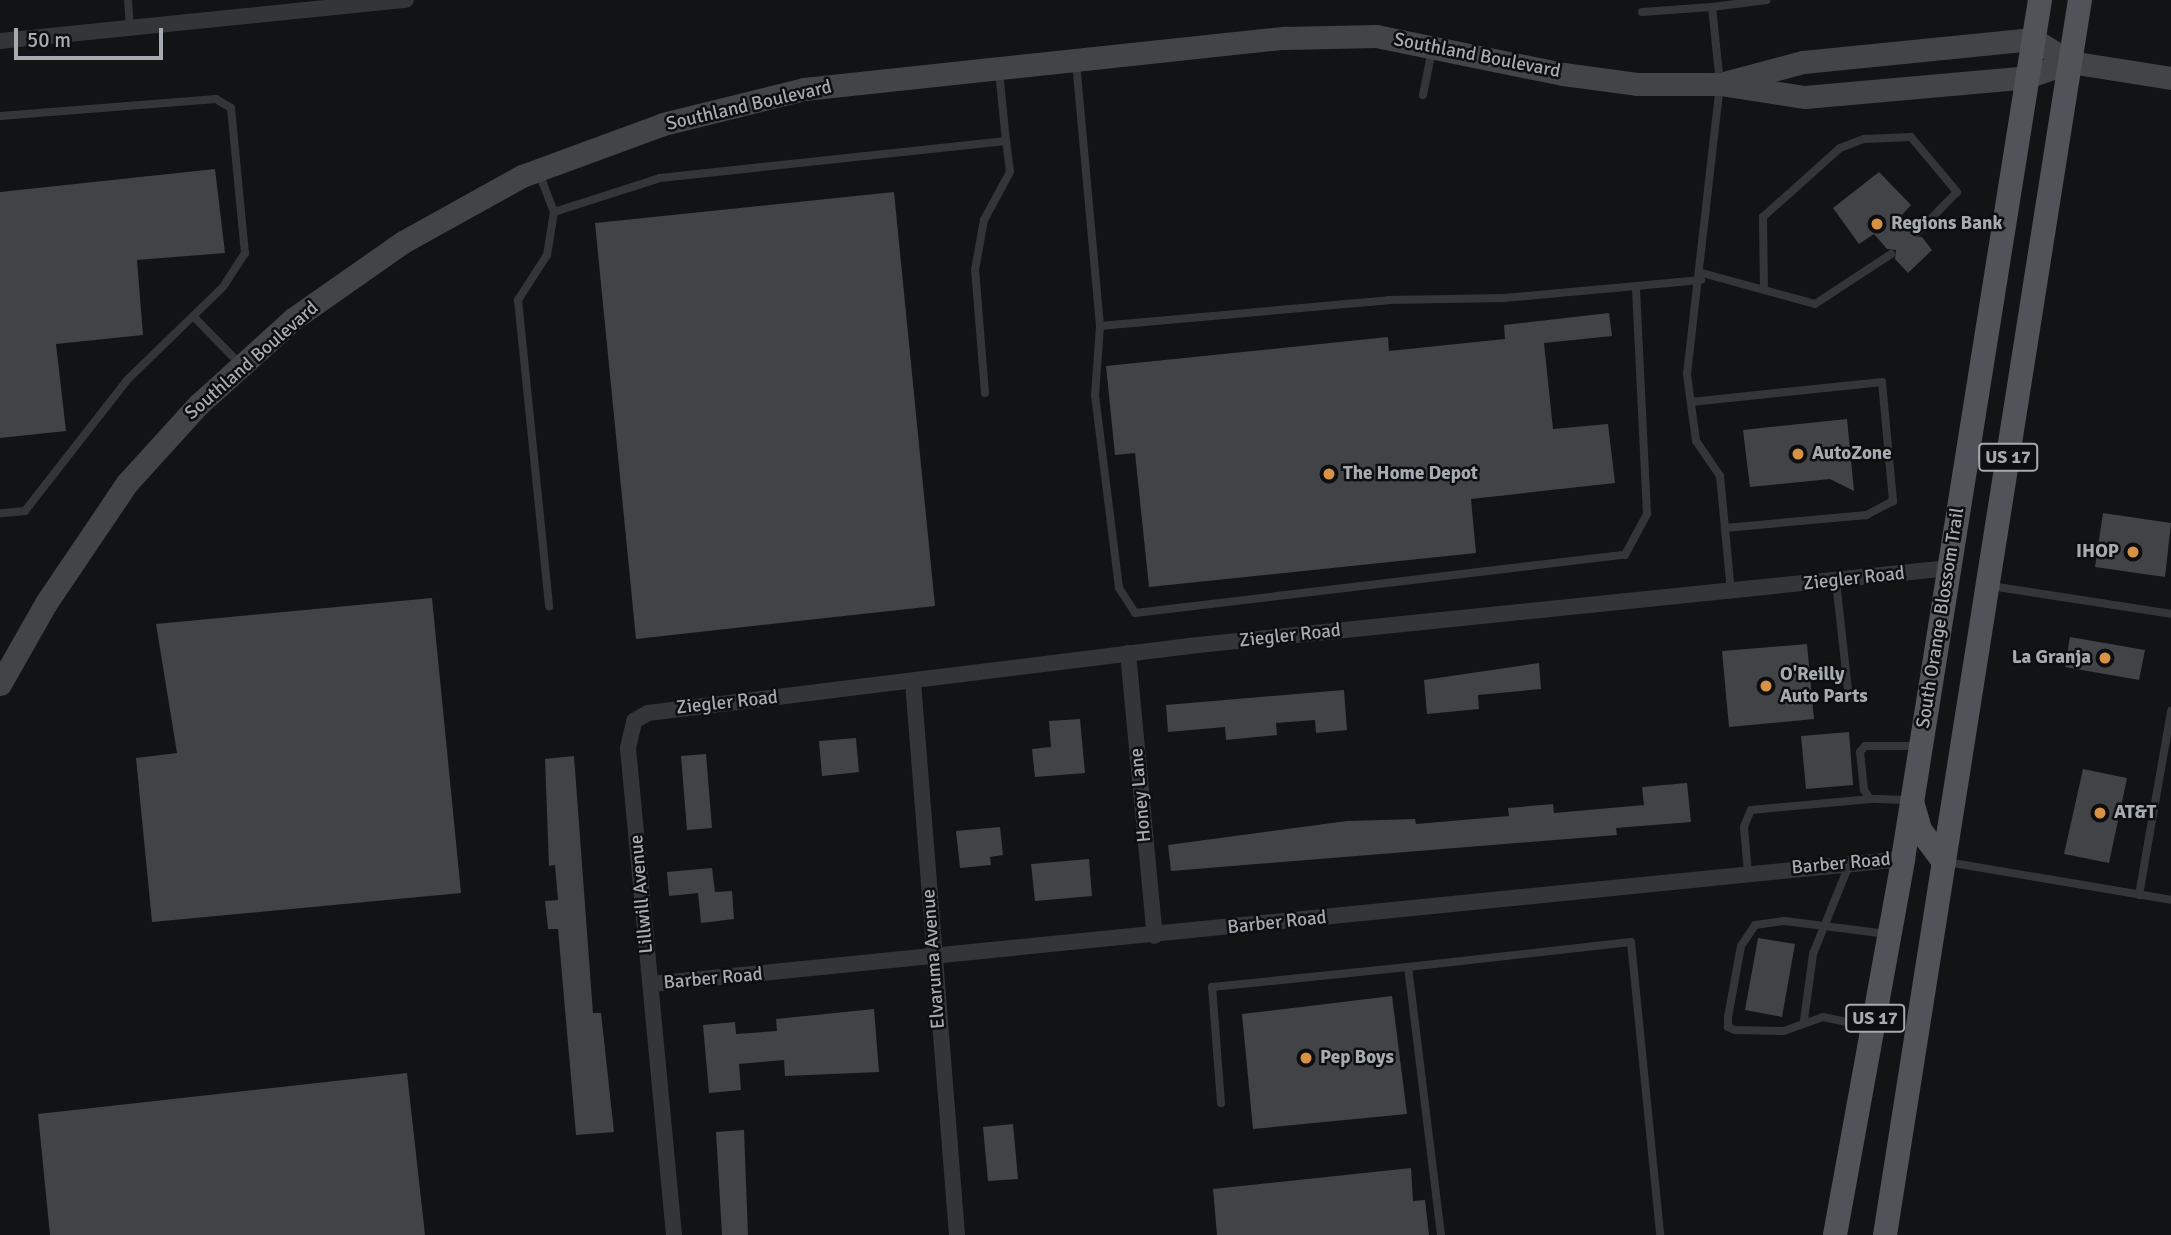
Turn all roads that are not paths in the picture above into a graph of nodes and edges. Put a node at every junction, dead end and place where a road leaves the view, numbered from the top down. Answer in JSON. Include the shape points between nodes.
{"nodes":[{"id":1,"x":128,"y":0,"type":"edge"},
{"id":2,"x":406,"y":0,"type":"edge"},
{"id":3,"x":1767,"y":0,"type":"edge"},
{"id":4,"x":2040,"y":0,"type":"edge"},
{"id":5,"x":2080,"y":0,"type":"edge"},
{"id":6,"x":349,"y":3,"type":"edge"},
{"id":7,"x":1712,"y":7,"type":"junction"},
{"id":8,"x":1642,"y":12,"type":"dead end"},
{"id":9,"x":130,"y":28,"type":"junction"},
{"id":10,"x":2033,"y":39,"type":"junction"},
{"id":11,"x":0,"y":41,"type":"edge"},
{"id":12,"x":1433,"y":45,"type":"junction"},
{"id":13,"x":1076,"y":60,"type":"junction"},
{"id":14,"x":2070,"y":62,"type":"junction"},
{"id":15,"x":999,"y":68,"type":"junction"},
{"id":16,"x":2027,"y":77,"type":"junction"},
{"id":17,"x":2171,"y":78,"type":"edge"},
{"id":18,"x":1720,"y":84,"type":"junction"},
{"id":19,"x":1423,"y":95,"type":"dead end"},
{"id":20,"x":0,"y":116,"type":"edge"},
{"id":21,"x":1006,"y":141,"type":"junction"},
{"id":22,"x":538,"y":170,"type":"junction"},
{"id":23,"x":554,"y":212,"type":"junction"},
{"id":24,"x":1918,"y":232,"type":"dead end"},
{"id":25,"x":1891,"y":254,"type":"dead end"},
{"id":26,"x":1701,"y":276,"type":"junction"},
{"id":27,"x":1636,"y":286,"type":"junction"},
{"id":28,"x":1764,"y":290,"type":"junction"},
{"id":29,"x":192,"y":316,"type":"junction"},
{"id":30,"x":1100,"y":326,"type":"junction"},
{"id":31,"x":242,"y":365,"type":"junction"},
{"id":32,"x":985,"y":393,"type":"dead end"},
{"id":33,"x":1691,"y":402,"type":"junction"},
{"id":34,"x":0,"y":513,"type":"edge"},
{"id":35,"x":1725,"y":528,"type":"junction"},
{"id":36,"x":1949,"y":568,"type":"junction"},
{"id":37,"x":1836,"y":581,"type":"junction"},
{"id":38,"x":1988,"y":585,"type":"junction"},
{"id":39,"x":1731,"y":592,"type":"junction"},
{"id":40,"x":549,"y":606,"type":"dead end"},
{"id":41,"x":2171,"y":614,"type":"edge"},
{"id":42,"x":1128,"y":653,"type":"junction"},
{"id":43,"x":914,"y":682,"type":"junction"},
{"id":44,"x":0,"y":684,"type":"edge"},
{"id":45,"x":1849,"y":698,"type":"dead end"},
{"id":46,"x":2171,"y":711,"type":"edge"},
{"id":47,"x":634,"y":721,"type":"joint"},
{"id":48,"x":1921,"y":746,"type":"junction"},
{"id":49,"x":1870,"y":799,"type":"junction"},
{"id":50,"x":1912,"y":801,"type":"junction"},
{"id":51,"x":1903,"y":859,"type":"junction"},
{"id":52,"x":1944,"y":862,"type":"junction"},
{"id":53,"x":1850,"y":863,"type":"junction"},
{"id":54,"x":1748,"y":874,"type":"junction"},
{"id":55,"x":2139,"y":895,"type":"junction"},
{"id":56,"x":2171,"y":900,"type":"edge"},
{"id":57,"x":1936,"y":913,"type":"junction"},
{"id":58,"x":1824,"y":925,"type":"junction"},
{"id":59,"x":1890,"y":934,"type":"junction"},
{"id":60,"x":1155,"y":936,"type":"junction"},
{"id":61,"x":934,"y":959,"type":"junction"},
{"id":62,"x":1408,"y":967,"type":"junction"},
{"id":63,"x":651,"y":984,"type":"junction"},
{"id":64,"x":1804,"y":1020,"type":"junction"},
{"id":65,"x":1874,"y":1028,"type":"junction"},
{"id":66,"x":1222,"y":1103,"type":"dead end"},
{"id":67,"x":674,"y":1235,"type":"edge"},
{"id":68,"x":957,"y":1235,"type":"edge"},
{"id":69,"x":1441,"y":1235,"type":"edge"},
{"id":70,"x":1660,"y":1235,"type":"edge"},
{"id":71,"x":1835,"y":1235,"type":"edge"},
{"id":72,"x":1885,"y":1235,"type":"edge"}],
"edges":[{"from":1,"to":9,"type":"lane"},
{"from":2,"to":6,"type":"street"},
{"from":3,"to":7,"type":"lane"},
{"from":4,"to":10,"type":"main road","name":"South Orange Blossom Trail","number":"US 17"},
{"from":5,"to":14,"type":"main road","number":"US 17"},
{"from":6,"to":9,"type":"street"},
{"from":7,"to":8,"type":"lane"},
{"from":7,"to":18,"type":"lane"},
{"from":9,"to":11,"type":"street"},
{"from":10,"to":14,"type":"street"},
{"from":10,"to":16,"type":"main road","name":"South Orange Blossom Trail","number":"US 17"},
{"from":10,"to":18,"type":"street","name":"Southland Boulevard","via":[[1803,62]]},
{"from":12,"to":13,"type":"street","name":"Southland Boulevard","via":[[1377,36],[1285,38]]},
{"from":12,"to":18,"type":"street","name":"Southland Boulevard","via":[[1638,84]]},
{"from":12,"to":19,"type":"lane"},
{"from":13,"to":15,"type":"street","name":"Southland Boulevard"},
{"from":13,"to":30,"type":"lane"},
{"from":14,"to":16,"type":"street","name":"Southland Boulevard"},
{"from":14,"to":17,"type":"street"},
{"from":14,"to":38,"type":"main road","number":"US 17"},
{"from":15,"to":21,"type":"lane"},
{"from":15,"to":22,"type":"street","name":"Southland Boulevard","via":[[804,89],[663,124]]},
{"from":16,"to":18,"type":"street","name":"Southland Boulevard","via":[[1805,97]]},
{"from":16,"to":36,"type":"main road","name":"South Orange Blossom Trail","number":"US 17"},
{"from":18,"to":26,"type":"lane"},
{"from":20,"to":29,"type":"lane","via":[[216,99],[231,108],[245,253],[223,287]]},
{"from":21,"to":23,"type":"lane","via":[[660,178]]},
{"from":21,"to":32,"type":"lane","via":[[1010,172],[984,220],[975,270]]},
{"from":22,"to":23,"type":"lane"},
{"from":22,"to":31,"type":"street","name":"Southland Boulevard","via":[[403,242],[293,319]]},
{"from":23,"to":40,"type":"lane","via":[[547,255],[518,300]]},
{"from":24,"to":28,"type":"lane","via":[[1957,192],[1911,137],[1864,139],[1840,148],[1763,217]]},
{"from":25,"to":28,"type":"lane","via":[[1815,304]]},
{"from":26,"to":27,"type":"lane"},
{"from":26,"to":28,"type":"lane"},
{"from":26,"to":33,"type":"lane","via":[[1687,374]]},
{"from":27,"to":30,"type":"lane","via":[[1504,298],[1389,300]]},
{"from":27,"to":30,"type":"lane","via":[[1647,514],[1625,555],[1135,613],[1117,574],[1095,395]]},
{"from":29,"to":31,"type":"lane"},
{"from":29,"to":34,"type":"lane","via":[[128,379],[25,511]]},
{"from":31,"to":44,"type":"street","name":"Southland Boulevard","via":[[127,483],[46,603]]},
{"from":33,"to":35,"type":"lane","via":[[1696,441],[1720,476]]},
{"from":33,"to":35,"type":"lane","via":[[1882,382],[1893,501],[1867,514]]},
{"from":35,"to":39,"type":"lane"},
{"from":36,"to":37,"type":"street","name":"Ziegler Road"},
{"from":36,"to":48,"type":"main road","name":"South Orange Blossom Trail","number":"US 17"},
{"from":37,"to":39,"type":"street","name":"Ziegler Road"},
{"from":37,"to":45,"type":"lane"},
{"from":38,"to":41,"type":"lane"},
{"from":38,"to":52,"type":"main road","number":"US 17"},
{"from":39,"to":42,"type":"street","name":"Ziegler Road"},
{"from":42,"to":43,"type":"street","name":"Ziegler Road"},
{"from":42,"to":60,"type":"street","name":"Honey Lane"},
{"from":43,"to":47,"type":"street","name":"Ziegler Road","via":[[664,710]]},
{"from":43,"to":61,"type":"street","name":"Elvaruma Avenue"},
{"from":46,"to":55,"type":"lane"},
{"from":47,"to":63,"type":"street","name":"Lillwill Avenue","via":[[628,748]]},
{"from":48,"to":49,"type":"lane","via":[[1865,746],[1860,752],[1864,790]]},
{"from":48,"to":50,"type":"main road","name":"South Orange Blossom Trail","number":"US 17"},
{"from":49,"to":50,"type":"lane"},
{"from":49,"to":54,"type":"lane","via":[[1751,810],[1744,827]]},
{"from":50,"to":51,"type":"main road","name":"South Orange Blossom Trail","number":"US 17"},
{"from":50,"to":52,"type":"main road","via":[[1920,830]]},
{"from":51,"to":53,"type":"street","name":"Barber Road"},
{"from":51,"to":57,"type":"main road","via":[[1918,867],[1931,886]]},
{"from":51,"to":59,"type":"main road","name":"South Orange Blossom Trail","number":"US 17"},
{"from":52,"to":55,"type":"lane"},
{"from":52,"to":57,"type":"main road","number":"US 17"},
{"from":53,"to":54,"type":"street","name":"Barber Road"},
{"from":53,"to":58,"type":"lane"},
{"from":54,"to":60,"type":"street","name":"Barber Road"},
{"from":55,"to":56,"type":"lane"},
{"from":57,"to":72,"type":"main road","number":"US 17"},
{"from":58,"to":59,"type":"lane"},
{"from":58,"to":64,"type":"lane","via":[[1813,954]]},
{"from":58,"to":64,"type":"lane","via":[[1765,921],[1746,933],[1741,946],[1728,1027],[1784,1031]]},
{"from":59,"to":65,"type":"main road","name":"South Orange Blossom Trail","number":"US 17"},
{"from":60,"to":61,"type":"street","name":"Barber Road"},
{"from":61,"to":63,"type":"street","name":"Barber Road"},
{"from":61,"to":68,"type":"street","name":"Elvaruma Avenue"},
{"from":62,"to":66,"type":"lane","via":[[1212,988]]},
{"from":62,"to":69,"type":"lane"},
{"from":62,"to":70,"type":"lane","via":[[1631,942]]},
{"from":63,"to":67,"type":"street","name":"Lillwill Avenue"},
{"from":64,"to":65,"type":"lane","via":[[1823,1017]]},
{"from":65,"to":71,"type":"main road","name":"South Orange Blossom Trail","number":"US 17"}]}
